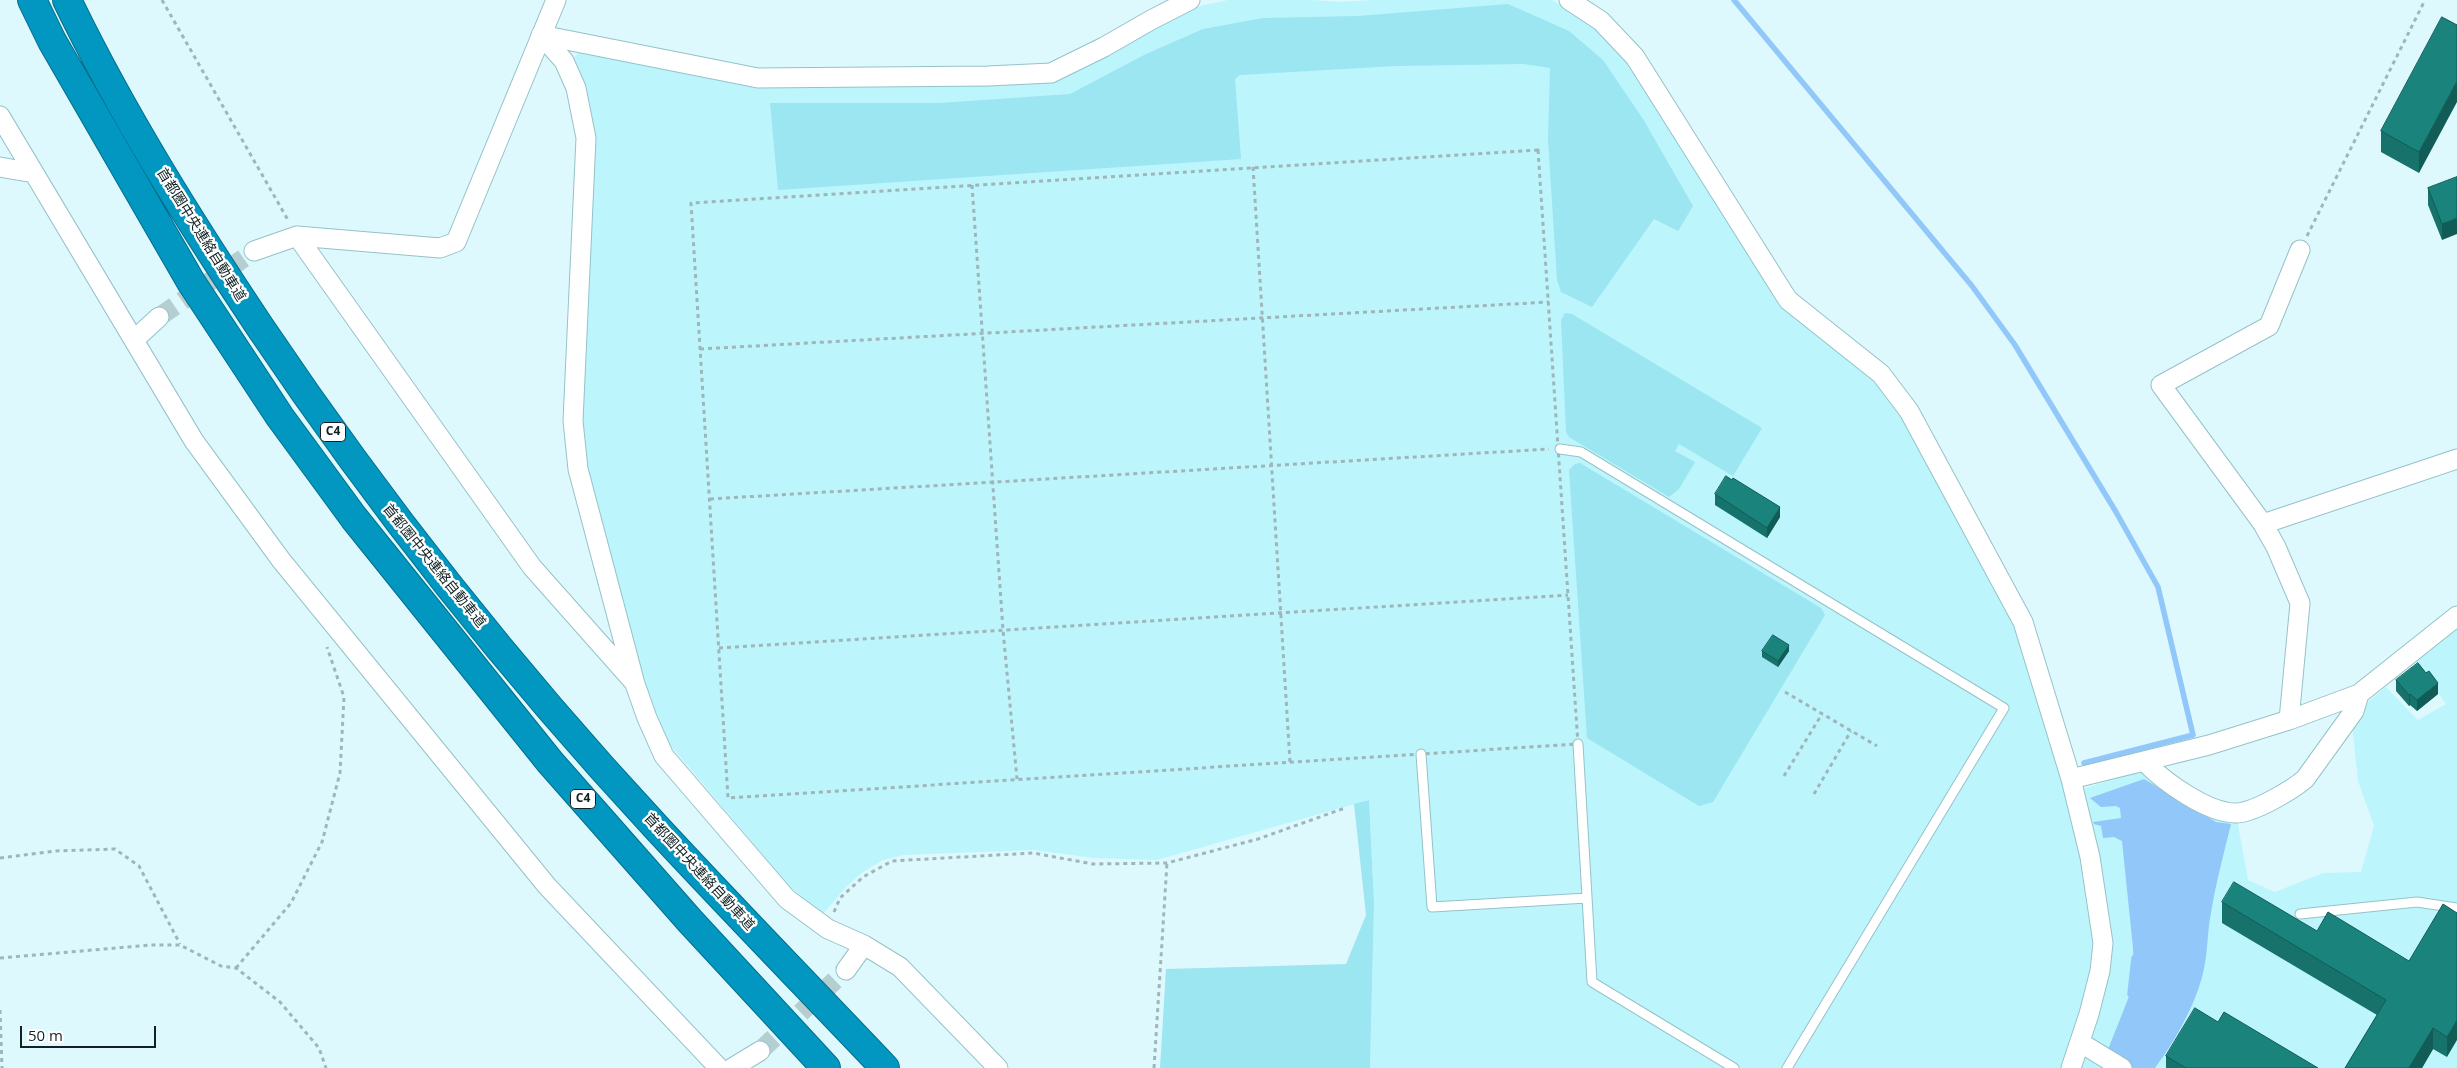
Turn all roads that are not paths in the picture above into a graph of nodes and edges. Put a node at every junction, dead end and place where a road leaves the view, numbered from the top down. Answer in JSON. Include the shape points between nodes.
{"nodes":[{"id":1,"x":32,"y":0,"type":"edge"},
{"id":2,"x":67,"y":0,"type":"edge"},
{"id":3,"x":556,"y":0,"type":"edge"},
{"id":4,"x":1190,"y":0,"type":"edge"},
{"id":5,"x":1570,"y":0,"type":"edge"},
{"id":6,"x":541,"y":35,"type":"junction"},
{"id":7,"x":0,"y":116,"type":"edge"},
{"id":8,"x":0,"y":167,"type":"edge"},
{"id":9,"x":34,"y":173,"type":"junction"},
{"id":10,"x":296,"y":236,"type":"junction"},
{"id":11,"x":2300,"y":250,"type":"road end"},
{"id":12,"x":254,"y":251,"type":"tunnel mouth"},
{"id":13,"x":159,"y":317,"type":"tunnel mouth"},
{"id":14,"x":134,"y":340,"type":"junction"},
{"id":15,"x":1560,"y":449,"type":"road end"},
{"id":16,"x":2457,"y":459,"type":"edge"},
{"id":17,"x":2263,"y":524,"type":"junction"},
{"id":18,"x":2457,"y":616,"type":"edge"},
{"id":19,"x":635,"y":684,"type":"junction"},
{"id":20,"x":2359,"y":694,"type":"junction"},
{"id":21,"x":2289,"y":720,"type":"junction"},
{"id":22,"x":1578,"y":744,"type":"road end"},
{"id":23,"x":1421,"y":754,"type":"dead end"},
{"id":24,"x":2146,"y":762,"type":"junction"},
{"id":25,"x":2071,"y":779,"type":"junction"},
{"id":26,"x":1587,"y":898,"type":"junction"},
{"id":27,"x":2457,"y":908,"type":"edge"},
{"id":28,"x":2300,"y":914,"type":"dead end"},
{"id":29,"x":864,"y":945,"type":"junction"},
{"id":30,"x":846,"y":970,"type":"tunnel mouth"},
{"id":31,"x":2089,"y":1048,"type":"junction"},
{"id":32,"x":760,"y":1051,"type":"tunnel mouth"},
{"id":33,"x":720,"y":1068,"type":"edge"},
{"id":34,"x":732,"y":1068,"type":"edge"},
{"id":35,"x":826,"y":1068,"type":"edge"},
{"id":36,"x":885,"y":1068,"type":"edge"},
{"id":37,"x":998,"y":1068,"type":"edge"},
{"id":38,"x":1734,"y":1068,"type":"edge"},
{"id":39,"x":1787,"y":1068,"type":"edge"},
{"id":40,"x":2071,"y":1068,"type":"edge"},
{"id":41,"x":2122,"y":1068,"type":"edge"}],
"edges":[{"from":1,"to":35,"type":"highway","number":"C4","via":[[52,41],[191,282],[280,417],[354,518],[550,762],[690,921]]},
{"from":2,"to":36,"type":"highway","name":"首都圏中央連絡自動車道","number":"C4","via":[[143,143],[220,268],[381,500],[457,596],[654,825]]},
{"from":3,"to":6,"type":"street"},
{"from":4,"to":6,"type":"street","via":[[1104,48],[1051,73],[758,78]]},
{"from":5,"to":25,"type":"street","via":[[1601,21],[1635,56],[1788,300],[1881,374],[1909,411],[2023,622]]},
{"from":6,"to":10,"type":"street","via":[[456,242],[440,248]]},
{"from":6,"to":19,"type":"street","via":[[564,61],[576,88],[586,138],[573,421],[578,469]]},
{"from":7,"to":9,"type":"street"},
{"from":8,"to":9,"type":"street"},
{"from":9,"to":14,"type":"street"},
{"from":10,"to":12,"type":"street"},
{"from":10,"to":19,"type":"street","via":[[532,567]]},
{"from":11,"to":17,"type":"street","via":[[2269,326],[2161,385]]},
{"from":13,"to":14,"type":"street"},
{"from":14,"to":33,"type":"street","via":[[194,441],[300,583],[547,886]]},
{"from":15,"to":39,"type":"lane","via":[[1580,452],[2004,708]]},
{"from":16,"to":17,"type":"street"},
{"from":17,"to":21,"type":"street","via":[[2300,603]]},
{"from":18,"to":20,"type":"street"},
{"from":19,"to":29,"type":"street","via":[[664,756],[787,899],[828,929]]},
{"from":20,"to":21,"type":"street"},
{"from":20,"to":24,"type":"street","via":[[2354,711],[2305,779],[2250,810],[2222,812],[2159,776]]},
{"from":21,"to":24,"type":"street"},
{"from":22,"to":26,"type":"lane"},
{"from":23,"to":26,"type":"lane","via":[[1432,907]]},
{"from":24,"to":25,"type":"street"},
{"from":25,"to":31,"type":"street","via":[[2090,857],[2103,943]]},
{"from":26,"to":38,"type":"lane","via":[[1592,982]]},
{"from":27,"to":28,"type":"lane","via":[[2417,902]]},
{"from":29,"to":30,"type":"street"},
{"from":29,"to":37,"type":"street","via":[[900,967]]},
{"from":31,"to":40,"type":"street"},
{"from":31,"to":41,"type":"street"},
{"from":32,"to":34,"type":"street"}]}
